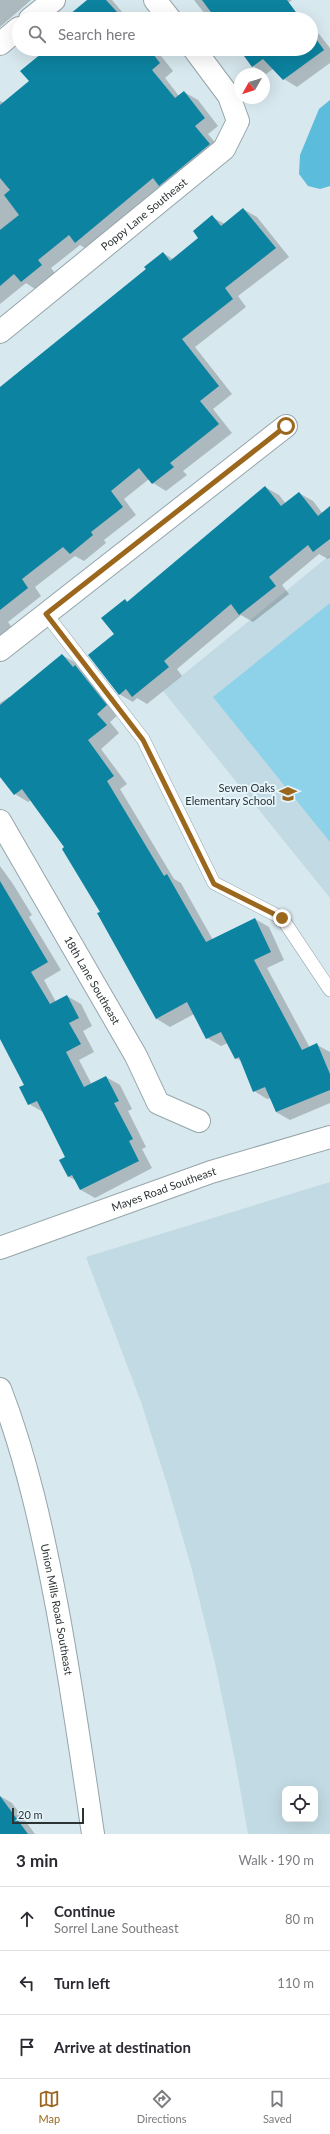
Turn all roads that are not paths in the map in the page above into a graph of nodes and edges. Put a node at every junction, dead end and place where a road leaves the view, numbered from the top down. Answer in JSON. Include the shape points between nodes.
{"nodes":[{"id":1,"x":54,"y":0,"type":"edge"},
{"id":2,"x":155,"y":0,"type":"edge"},
{"id":3,"x":39,"y":12,"type":"edge"},
{"id":4,"x":164,"y":12,"type":"edge"},
{"id":5,"x":12,"y":34,"type":"edge"},
{"id":6,"x":0,"y":44,"type":"edge"},
{"id":7,"x":200,"y":56,"type":"edge"},
{"id":8,"x":0,"y":332,"type":"edge"},
{"id":9,"x":286,"y":426,"type":"dead end"},
{"id":10,"x":46,"y":614,"type":"junction"},
{"id":11,"x":0,"y":650,"type":"edge"},
{"id":12,"x":0,"y":821,"type":"edge"},
{"id":13,"x":330,"y":990,"type":"edge"},
{"id":14,"x":199,"y":1120,"type":"dead end"},
{"id":15,"x":330,"y":1137,"type":"edge"},
{"id":16,"x":0,"y":1248,"type":"edge"},
{"id":17,"x":0,"y":1389,"type":"edge"},
{"id":18,"x":94,"y":1834,"type":"edge"}],
"edges":[{"from":1,"to":3,"type":"street"},
{"from":2,"to":4,"type":"street"},
{"from":5,"to":6,"type":"street"},
{"from":7,"to":8,"type":"street","name":"Poppy Lane Southeast","via":[[229,96],[238,121],[224,149]]},
{"from":9,"to":10,"type":"street"},
{"from":10,"to":11,"type":"street"},
{"from":10,"to":13,"type":"lane","via":[[143,740],[214,884],[282,918]]},
{"from":12,"to":14,"type":"street","name":"18th Lane Southeast","via":[[136,1056],[158,1103]]},
{"from":15,"to":16,"type":"street","name":"Mayes Road Southeast","via":[[211,1172]]},
{"from":17,"to":18,"type":"street","name":"Union Mills Road Southeast","via":[[18,1435],[47,1555],[73,1694]]}]}
